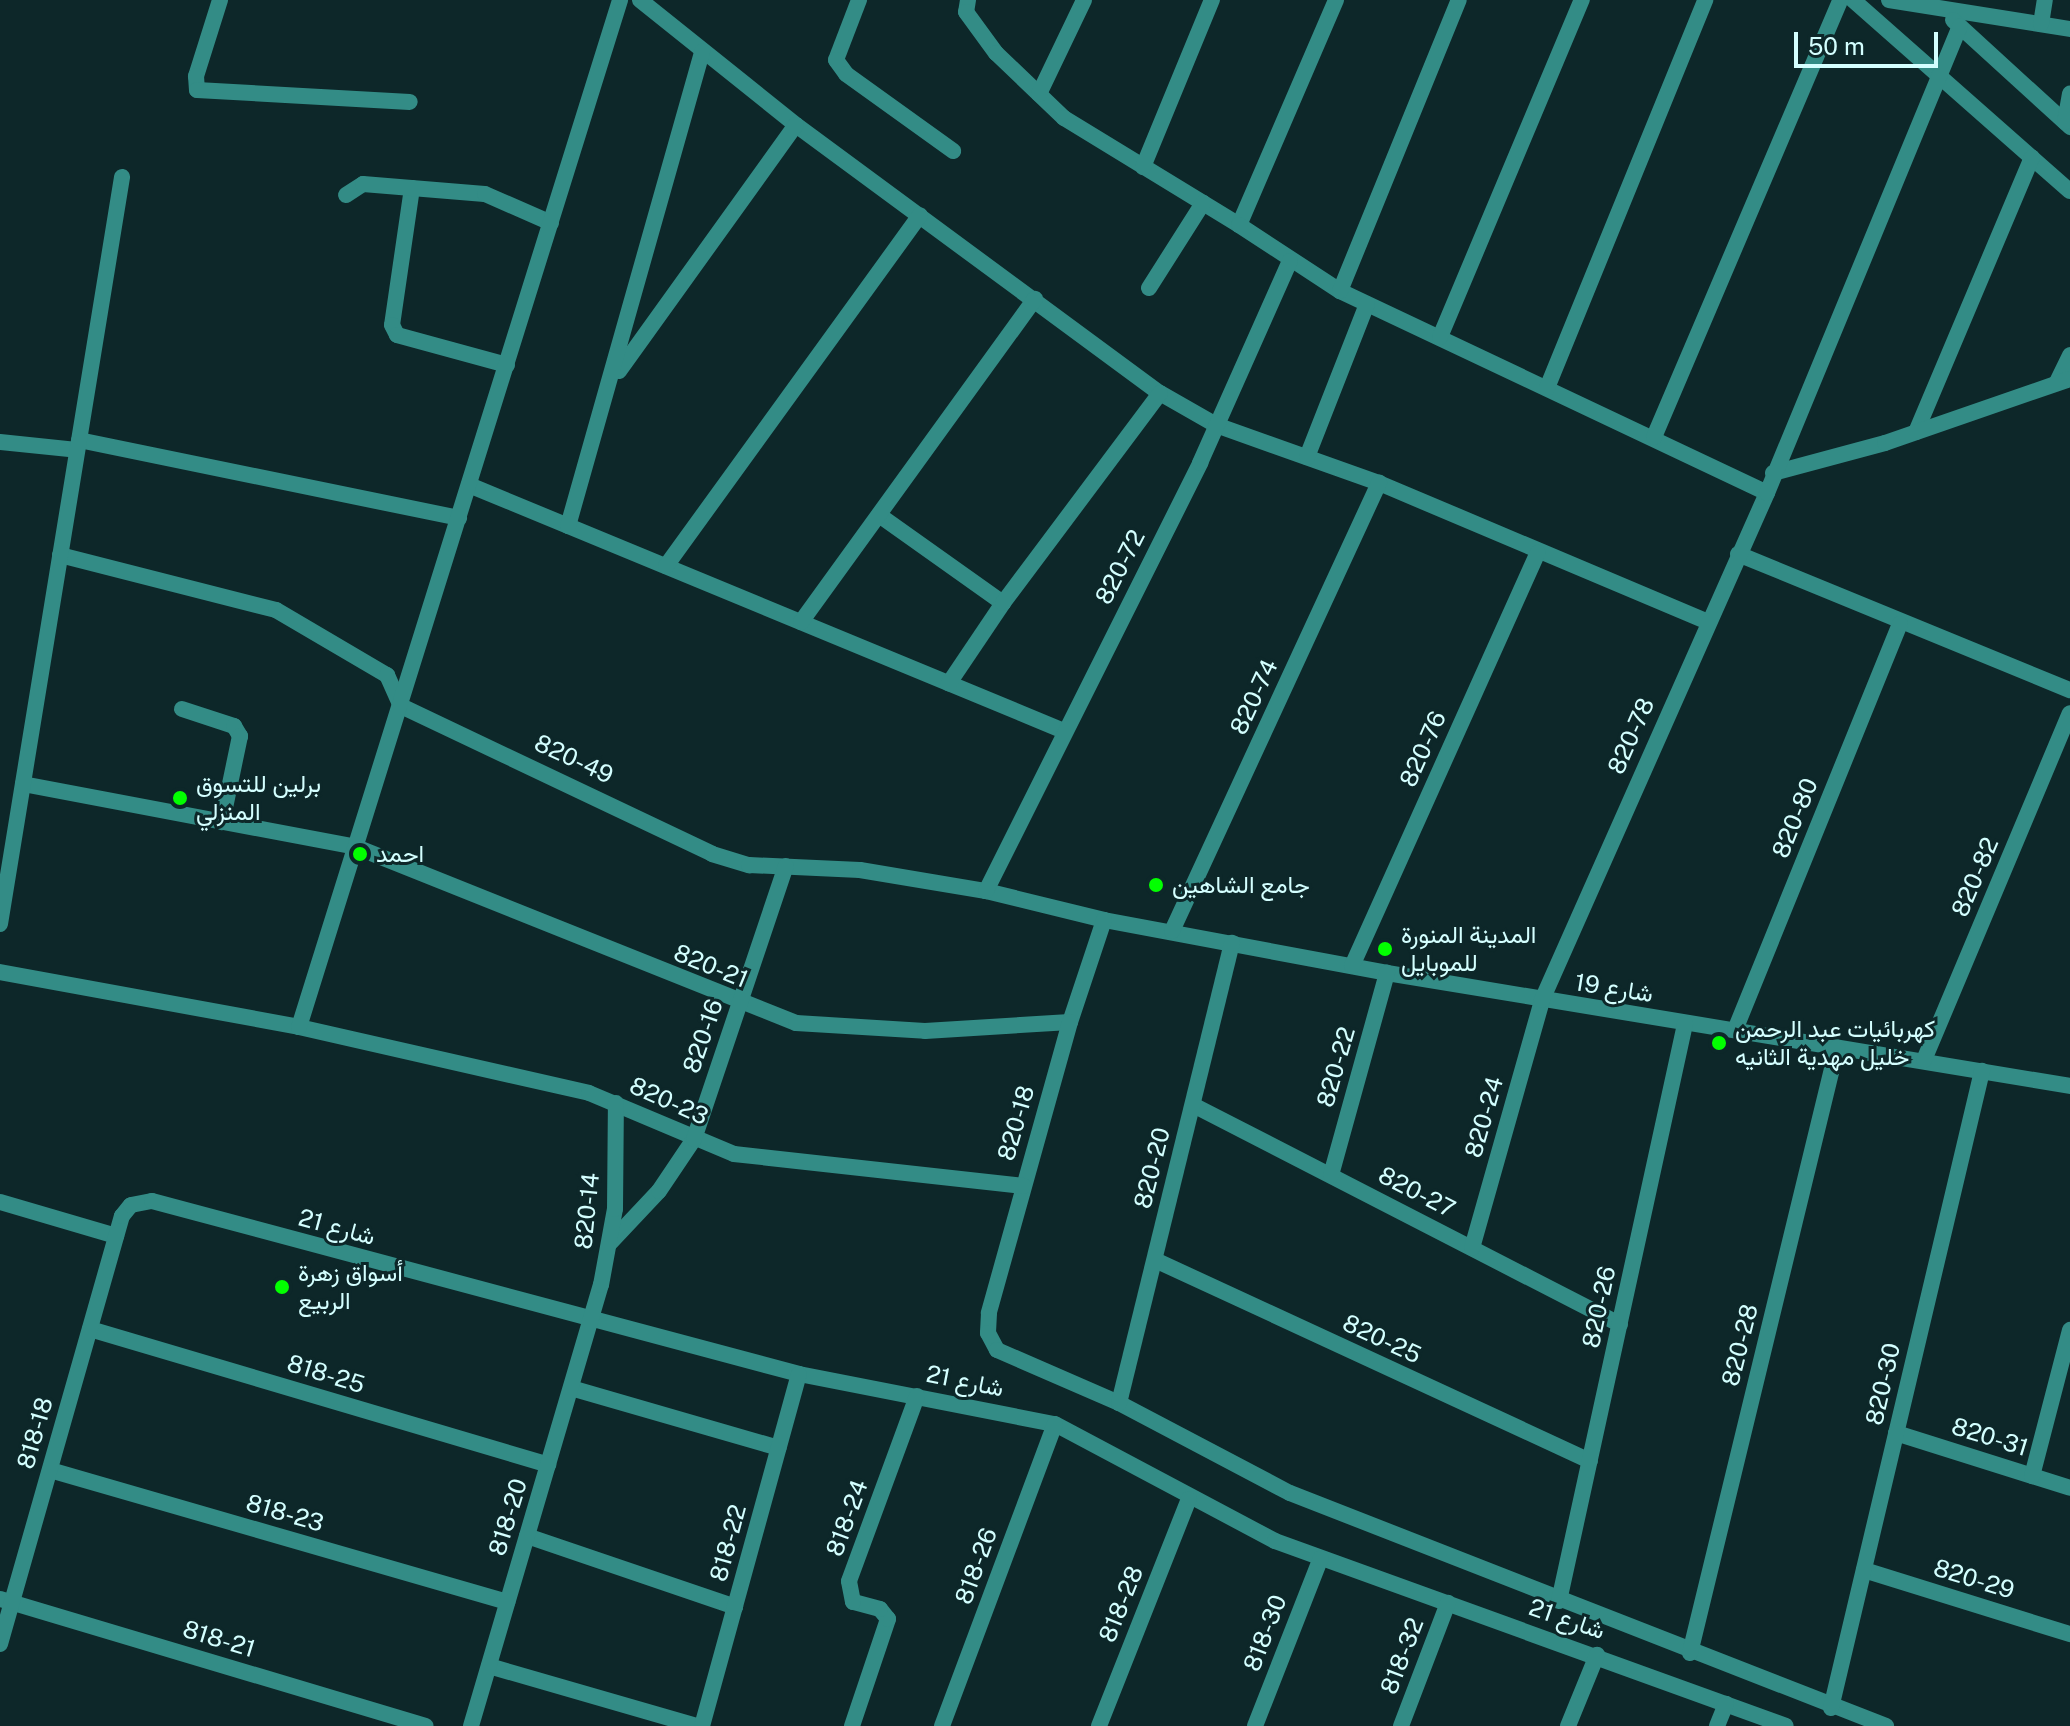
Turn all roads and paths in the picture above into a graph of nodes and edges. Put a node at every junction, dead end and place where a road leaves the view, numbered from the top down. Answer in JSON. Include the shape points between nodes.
{"nodes":[{"id":1,"x":220,"y":0,"type":"edge"},
{"id":2,"x":620,"y":0,"type":"edge"},
{"id":3,"x":640,"y":0,"type":"edge"},
{"id":4,"x":859,"y":0,"type":"edge"},
{"id":5,"x":968,"y":0,"type":"edge"},
{"id":6,"x":1084,"y":0,"type":"edge"},
{"id":7,"x":1212,"y":0,"type":"edge"},
{"id":8,"x":1336,"y":0,"type":"edge"},
{"id":9,"x":1459,"y":0,"type":"edge"},
{"id":10,"x":1582,"y":0,"type":"edge"},
{"id":11,"x":1705,"y":0,"type":"edge"},
{"id":12,"x":1840,"y":0,"type":"edge"},
{"id":13,"x":1853,"y":0,"type":"edge"},
{"id":14,"x":1889,"y":0,"type":"edge"},
{"id":15,"x":2045,"y":0,"type":"edge"},
{"id":16,"x":1940,"y":8,"type":"junction"},
{"id":17,"x":2041,"y":24,"type":"junction"},
{"id":18,"x":1960,"y":26,"type":"junction"},
{"id":19,"x":2070,"y":29,"type":"edge"},
{"id":20,"x":702,"y":52,"type":"junction"},
{"id":21,"x":1938,"y":74,"type":"junction"},
{"id":22,"x":2070,"y":93,"type":"edge"},
{"id":23,"x":1039,"y":94,"type":"junction"},
{"id":24,"x":410,"y":102,"type":"dead end"},
{"id":25,"x":2068,"y":124,"type":"edge"},
{"id":26,"x":796,"y":125,"type":"junction"},
{"id":27,"x":953,"y":151,"type":"dead end"},
{"id":28,"x":2032,"y":157,"type":"junction"},
{"id":29,"x":1143,"y":167,"type":"junction"},
{"id":30,"x":122,"y":177,"type":"dead end"},
{"id":31,"x":412,"y":188,"type":"junction"},
{"id":32,"x":2070,"y":191,"type":"edge"},
{"id":33,"x":346,"y":195,"type":"dead end"},
{"id":34,"x":1203,"y":203,"type":"junction"},
{"id":35,"x":920,"y":215,"type":"junction"},
{"id":36,"x":551,"y":223,"type":"junction"},
{"id":37,"x":1239,"y":225,"type":"junction"},
{"id":38,"x":1290,"y":261,"type":"junction"},
{"id":39,"x":1149,"y":288,"type":"dead end"},
{"id":40,"x":1340,"y":291,"type":"junction"},
{"id":41,"x":1035,"y":299,"type":"junction"},
{"id":42,"x":1367,"y":304,"type":"junction"},
{"id":43,"x":1440,"y":337,"type":"junction"},
{"id":44,"x":2070,"y":355,"type":"edge"},
{"id":45,"x":507,"y":365,"type":"junction"},
{"id":46,"x":2064,"y":380,"type":"edge"},
{"id":47,"x":611,"y":382,"type":"junction"},
{"id":48,"x":1547,"y":388,"type":"junction"},
{"id":49,"x":1160,"y":393,"type":"junction"},
{"id":50,"x":1216,"y":425,"type":"junction"},
{"id":51,"x":1916,"y":432,"type":"junction"},
{"id":52,"x":1654,"y":437,"type":"junction"},
{"id":53,"x":0,"y":442,"type":"edge"},
{"id":54,"x":78,"y":445,"type":"junction"},
{"id":55,"x":1307,"y":457,"type":"junction"},
{"id":56,"x":1773,"y":473,"type":"junction"},
{"id":57,"x":1379,"y":483,"type":"junction"},
{"id":58,"x":469,"y":485,"type":"junction"},
{"id":59,"x":1767,"y":493,"type":"junction"},
{"id":60,"x":879,"y":515,"type":"junction"},
{"id":61,"x":459,"y":518,"type":"junction"},
{"id":62,"x":568,"y":526,"type":"junction"},
{"id":63,"x":1538,"y":553,"type":"junction"},
{"id":64,"x":1738,"y":554,"type":"junction"},
{"id":65,"x":60,"y":555,"type":"junction"},
{"id":66,"x":666,"y":566,"type":"junction"},
{"id":67,"x":1003,"y":603,"type":"junction"},
{"id":68,"x":801,"y":622,"type":"junction"},
{"id":69,"x":1708,"y":622,"type":"junction"},
{"id":70,"x":1900,"y":624,"type":"junction"},
{"id":71,"x":949,"y":683,"type":"junction"},
{"id":72,"x":2070,"y":690,"type":"edge"},
{"id":73,"x":401,"y":706,"type":"junction"},
{"id":74,"x":182,"y":709,"type":"dead end"},
{"id":75,"x":2070,"y":713,"type":"edge"},
{"id":76,"x":1064,"y":731,"type":"junction"},
{"id":77,"x":23,"y":784,"type":"junction"},
{"id":78,"x":222,"y":822,"type":"junction"},
{"id":79,"x":356,"y":847,"type":"junction"},
{"id":80,"x":786,"y":866,"type":"junction"},
{"id":81,"x":986,"y":891,"type":"junction"},
{"id":82,"x":1104,"y":920,"type":"junction"},
{"id":83,"x":0,"y":924,"type":"edge"},
{"id":84,"x":1172,"y":931,"type":"junction"},
{"id":85,"x":1232,"y":943,"type":"junction"},
{"id":86,"x":1352,"y":966,"type":"junction"},
{"id":87,"x":0,"y":972,"type":"edge"},
{"id":88,"x":1387,"y":973,"type":"junction"},
{"id":89,"x":1542,"y":1000,"type":"junction"},
{"id":90,"x":740,"y":1004,"type":"junction"},
{"id":91,"x":1070,"y":1022,"type":"junction"},
{"id":92,"x":1685,"y":1024,"type":"junction"},
{"id":93,"x":299,"y":1027,"type":"junction"},
{"id":94,"x":1735,"y":1030,"type":"junction"},
{"id":95,"x":1837,"y":1048,"type":"junction"},
{"id":96,"x":1924,"y":1060,"type":"junction"},
{"id":97,"x":1982,"y":1071,"type":"junction"},
{"id":98,"x":2070,"y":1086,"type":"edge"},
{"id":99,"x":616,"y":1103,"type":"junction"},
{"id":100,"x":1193,"y":1105,"type":"junction"},
{"id":101,"x":694,"y":1139,"type":"junction"},
{"id":102,"x":1331,"y":1175,"type":"junction"},
{"id":103,"x":1023,"y":1186,"type":"junction"},
{"id":104,"x":0,"y":1202,"type":"edge"},
{"id":105,"x":116,"y":1236,"type":"junction"},
{"id":106,"x":610,"y":1243,"type":"junction"},
{"id":107,"x":1472,"y":1248,"type":"junction"},
{"id":108,"x":1155,"y":1260,"type":"junction"},
{"id":109,"x":590,"y":1322,"type":"junction"},
{"id":110,"x":1620,"y":1324,"type":"junction"},
{"id":111,"x":90,"y":1329,"type":"junction"},
{"id":112,"x":2070,"y":1330,"type":"edge"},
{"id":113,"x":991,"y":1342,"type":"joint"},
{"id":114,"x":799,"y":1374,"type":"junction"},
{"id":115,"x":571,"y":1388,"type":"junction"},
{"id":116,"x":917,"y":1396,"type":"junction"},
{"id":117,"x":1119,"y":1403,"type":"junction"},
{"id":118,"x":1055,"y":1424,"type":"junction"},
{"id":119,"x":1896,"y":1433,"type":"junction"},
{"id":120,"x":779,"y":1448,"type":"junction"},
{"id":121,"x":1590,"y":1461,"type":"junction"},
{"id":122,"x":548,"y":1465,"type":"junction"},
{"id":123,"x":50,"y":1470,"type":"junction"},
{"id":124,"x":2032,"y":1476,"type":"junction"},
{"id":125,"x":2070,"y":1488,"type":"edge"},
{"id":126,"x":1189,"y":1499,"type":"junction"},
{"id":127,"x":527,"y":1536,"type":"junction"},
{"id":128,"x":1321,"y":1558,"type":"junction"},
{"id":129,"x":1864,"y":1570,"type":"junction"},
{"id":130,"x":6,"y":1601,"type":"edge"},
{"id":131,"x":1559,"y":1601,"type":"junction"},
{"id":132,"x":507,"y":1602,"type":"junction"},
{"id":133,"x":1448,"y":1603,"type":"junction"},
{"id":134,"x":735,"y":1607,"type":"junction"},
{"id":135,"x":2070,"y":1634,"type":"edge"},
{"id":136,"x":0,"y":1644,"type":"edge"},
{"id":137,"x":1690,"y":1653,"type":"junction"},
{"id":138,"x":1597,"y":1655,"type":"junction"},
{"id":139,"x":489,"y":1666,"type":"junction"},
{"id":140,"x":1726,"y":1704,"type":"junction"},
{"id":141,"x":1831,"y":1708,"type":"junction"},
{"id":142,"x":425,"y":1726,"type":"edge"},
{"id":143,"x":471,"y":1726,"type":"edge"},
{"id":144,"x":700,"y":1726,"type":"edge"},
{"id":145,"x":852,"y":1726,"type":"edge"},
{"id":146,"x":942,"y":1726,"type":"edge"},
{"id":147,"x":1099,"y":1726,"type":"edge"},
{"id":148,"x":1255,"y":1726,"type":"edge"},
{"id":149,"x":1401,"y":1726,"type":"edge"},
{"id":150,"x":1568,"y":1726,"type":"edge"},
{"id":151,"x":1717,"y":1726,"type":"edge"},
{"id":152,"x":1786,"y":1726,"type":"edge"},
{"id":153,"x":1886,"y":1726,"type":"edge"}],
"edges":[{"from":1,"to":24,"type":"street","via":[[196,76],[197,90]]},
{"from":2,"to":36,"type":"street"},
{"from":3,"to":20,"type":"street"},
{"from":4,"to":27,"type":"street","via":[[836,60],[846,74]]},
{"from":5,"to":23,"type":"street","via":[[966,12],[996,53]]},
{"from":6,"to":23,"type":"street"},
{"from":7,"to":29,"type":"street"},
{"from":8,"to":37,"type":"street"},
{"from":9,"to":40,"type":"street"},
{"from":10,"to":43,"type":"street"},
{"from":11,"to":48,"type":"street"},
{"from":12,"to":52,"type":"street"},
{"from":13,"to":21,"type":"street"},
{"from":14,"to":16,"type":"street"},
{"from":15,"to":17,"type":"street"},
{"from":16,"to":17,"type":"street"},
{"from":16,"to":18,"type":"street"},
{"from":17,"to":19,"type":"street"},
{"from":18,"to":21,"type":"street","name":"820-78"},
{"from":18,"to":25,"type":"street"},
{"from":20,"to":26,"type":"street"},
{"from":20,"to":47,"type":"street"},
{"from":21,"to":28,"type":"street"},
{"from":21,"to":56,"type":"street","name":"820-78"},
{"from":22,"to":25,"type":"street"},
{"from":23,"to":29,"type":"street","via":[[1064,118]]},
{"from":26,"to":35,"type":"street"},
{"from":26,"to":47,"type":"street"},
{"from":28,"to":32,"type":"street"},
{"from":28,"to":51,"type":"street"},
{"from":29,"to":34,"type":"street"},
{"from":30,"to":54,"type":"street"},
{"from":31,"to":33,"type":"street","via":[[363,184]]},
{"from":31,"to":36,"type":"street","via":[[485,194]]},
{"from":31,"to":45,"type":"street","via":[[392,325],[397,335]]},
{"from":34,"to":37,"type":"street"},
{"from":34,"to":39,"type":"street"},
{"from":35,"to":41,"type":"street"},
{"from":35,"to":66,"type":"street"},
{"from":36,"to":45,"type":"street"},
{"from":37,"to":38,"type":"street"},
{"from":38,"to":40,"type":"street"},
{"from":38,"to":50,"type":"street","name":"820-72"},
{"from":40,"to":42,"type":"street"},
{"from":41,"to":49,"type":"street"},
{"from":41,"to":60,"type":"street"},
{"from":42,"to":43,"type":"street"},
{"from":42,"to":55,"type":"street"},
{"from":43,"to":48,"type":"street"},
{"from":44,"to":46,"type":"street"},
{"from":45,"to":58,"type":"street"},
{"from":46,"to":51,"type":"street"},
{"from":47,"to":62,"type":"street"},
{"from":48,"to":52,"type":"street"},
{"from":49,"to":50,"type":"street"},
{"from":49,"to":67,"type":"street"},
{"from":50,"to":55,"type":"street"},
{"from":50,"to":76,"type":"street","name":"820-72"},
{"from":51,"to":56,"type":"street"},
{"from":52,"to":59,"type":"street"},
{"from":53,"to":54,"type":"street"},
{"from":54,"to":61,"type":"street"},
{"from":54,"to":65,"type":"street"},
{"from":55,"to":57,"type":"street"},
{"from":56,"to":59,"type":"street","name":"820-78"},
{"from":57,"to":63,"type":"street"},
{"from":57,"to":84,"type":"street","name":"820-74"},
{"from":58,"to":61,"type":"street"},
{"from":58,"to":62,"type":"street"},
{"from":59,"to":64,"type":"street","name":"820-78"},
{"from":60,"to":67,"type":"street"},
{"from":60,"to":68,"type":"street"},
{"from":61,"to":73,"type":"street"},
{"from":62,"to":66,"type":"street"},
{"from":63,"to":69,"type":"street"},
{"from":63,"to":86,"type":"street","name":"820-76"},
{"from":64,"to":69,"type":"street","name":"820-78"},
{"from":64,"to":70,"type":"street"},
{"from":65,"to":73,"type":"street","via":[[276,610],[387,675]]},
{"from":65,"to":77,"type":"street"},
{"from":66,"to":68,"type":"street"},
{"from":67,"to":71,"type":"street"},
{"from":68,"to":71,"type":"street"},
{"from":69,"to":89,"type":"street","name":"820-78"},
{"from":70,"to":72,"type":"street"},
{"from":70,"to":94,"type":"street","name":"820-80"},
{"from":71,"to":76,"type":"street"},
{"from":73,"to":79,"type":"street"},
{"from":73,"to":80,"type":"street","name":"820-49","via":[[712,854],[749,865]]},
{"from":74,"to":78,"type":"street","via":[[234,726],[240,736]]},
{"from":75,"to":96,"type":"street","name":"820-82"},
{"from":76,"to":81,"type":"street","name":"820-72"},
{"from":77,"to":78,"type":"street","name":"820-21"},
{"from":77,"to":83,"type":"street"},
{"from":78,"to":79,"type":"street","name":"820-21"},
{"from":79,"to":90,"type":"street","name":"820-21"},
{"from":79,"to":93,"type":"street"},
{"from":80,"to":81,"type":"street","name":"820-49","via":[[860,870]]},
{"from":80,"to":90,"type":"street","name":"820-16"},
{"from":81,"to":82,"type":"street","name":"820-49"},
{"from":82,"to":84,"type":"street","name":"شارع 19"},
{"from":82,"to":91,"type":"street","name":"820-18"},
{"from":84,"to":85,"type":"street","name":"شارع 19"},
{"from":85,"to":86,"type":"street","name":"شارع 19"},
{"from":85,"to":100,"type":"street","name":"820-20"},
{"from":86,"to":88,"type":"street","name":"شارع 19"},
{"from":87,"to":93,"type":"street","name":"820-23"},
{"from":88,"to":89,"type":"street","name":"شارع 19"},
{"from":88,"to":102,"type":"street","name":"820-22"},
{"from":89,"to":92,"type":"street","name":"شارع 19"},
{"from":89,"to":107,"type":"street","name":"820-24"},
{"from":90,"to":91,"type":"street","name":"820-21","via":[[796,1023],[925,1031]]},
{"from":90,"to":101,"type":"street","name":"820-16"},
{"from":91,"to":103,"type":"street","name":"820-18"},
{"from":92,"to":94,"type":"street","name":"شارع 19"},
{"from":92,"to":110,"type":"street","name":"820-26"},
{"from":93,"to":99,"type":"street","name":"820-23"},
{"from":94,"to":95,"type":"street","name":"شارع 19"},
{"from":95,"to":96,"type":"street","name":"شارع 19"},
{"from":95,"to":137,"type":"street","name":"820-28"},
{"from":96,"to":97,"type":"street","name":"شارع 19"},
{"from":97,"to":98,"type":"street","name":"شارع 19"},
{"from":97,"to":119,"type":"street","name":"820-30"},
{"from":99,"to":101,"type":"street","name":"820-23"},
{"from":99,"to":106,"type":"street","name":"820-14"},
{"from":100,"to":102,"type":"street","name":"820-27"},
{"from":100,"to":108,"type":"street","name":"820-20"},
{"from":101,"to":103,"type":"street","name":"820-23","via":[[746,1157]]},
{"from":101,"to":106,"type":"street","name":"820-16","via":[[659,1191]]},
{"from":102,"to":107,"type":"street","name":"820-27"},
{"from":103,"to":113,"type":"street","name":"820-18","via":[[987,1323]]},
{"from":104,"to":105,"type":"street"},
{"from":105,"to":109,"type":"street","name":"شارع 21","via":[[126,1210],[152,1201]]},
{"from":105,"to":111,"type":"street","name":"818-18"},
{"from":106,"to":109,"type":"street","name":"820-14"},
{"from":107,"to":110,"type":"street","name":"820-27"},
{"from":108,"to":117,"type":"street","name":"820-20"},
{"from":108,"to":121,"type":"street","name":"820-25"},
{"from":109,"to":114,"type":"street","name":"شارع 21"},
{"from":109,"to":115,"type":"street","name":"818-20"},
{"from":110,"to":121,"type":"street","name":"820-26"},
{"from":111,"to":122,"type":"street","name":"818-25"},
{"from":111,"to":123,"type":"street","name":"818-18"},
{"from":112,"to":124,"type":"street"},
{"from":113,"to":117,"type":"street","name":"شارع 21","via":[[1014,1360]]},
{"from":114,"to":116,"type":"street","name":"شارع 21"},
{"from":114,"to":120,"type":"street","name":"818-22"},
{"from":115,"to":120,"type":"street"},
{"from":115,"to":122,"type":"street","name":"818-20"},
{"from":116,"to":118,"type":"street","name":"شارع 21"},
{"from":116,"to":145,"type":"street","name":"818-24","via":[[849,1581],[853,1602],[880,1609],[888,1619]]},
{"from":117,"to":131,"type":"street","name":"شارع 21","via":[[1290,1493]]},
{"from":118,"to":126,"type":"street","name":"شارع 21","via":[[1102,1444]]},
{"from":118,"to":146,"type":"street","name":"818-26"},
{"from":119,"to":124,"type":"street","name":"820-31"},
{"from":119,"to":129,"type":"street","name":"820-30"},
{"from":120,"to":134,"type":"street","name":"818-22"},
{"from":121,"to":131,"type":"street","name":"820-26"},
{"from":122,"to":127,"type":"street","name":"818-20"},
{"from":123,"to":130,"type":"street","name":"818-18"},
{"from":123,"to":132,"type":"street","name":"818-23"},
{"from":124,"to":125,"type":"street","name":"820-31"},
{"from":126,"to":128,"type":"street","name":"شارع 21"},
{"from":126,"to":147,"type":"street","name":"818-28"},
{"from":127,"to":132,"type":"street","name":"818-20"},
{"from":127,"to":134,"type":"street"},
{"from":128,"to":133,"type":"street","name":"شارع 21"},
{"from":128,"to":148,"type":"street","name":"818-30"},
{"from":129,"to":135,"type":"street","name":"820-29"},
{"from":129,"to":141,"type":"street","name":"820-30"},
{"from":130,"to":136,"type":"street","name":"818-18"},
{"from":130,"to":142,"type":"street","name":"818-21"},
{"from":131,"to":137,"type":"street","name":"شارع 21"},
{"from":132,"to":139,"type":"street","name":"818-20"},
{"from":133,"to":138,"type":"street","name":"شارع 21"},
{"from":133,"to":149,"type":"street","name":"818-32"},
{"from":134,"to":144,"type":"street","name":"818-22"},
{"from":137,"to":141,"type":"street","name":"شارع 21"},
{"from":138,"to":140,"type":"street","name":"شارع 21"},
{"from":138,"to":150,"type":"street"},
{"from":139,"to":143,"type":"street","name":"818-20"},
{"from":139,"to":144,"type":"street"},
{"from":140,"to":151,"type":"street"},
{"from":140,"to":152,"type":"street","name":"شارع 21"},
{"from":141,"to":153,"type":"street","name":"شارع 21"}]}
